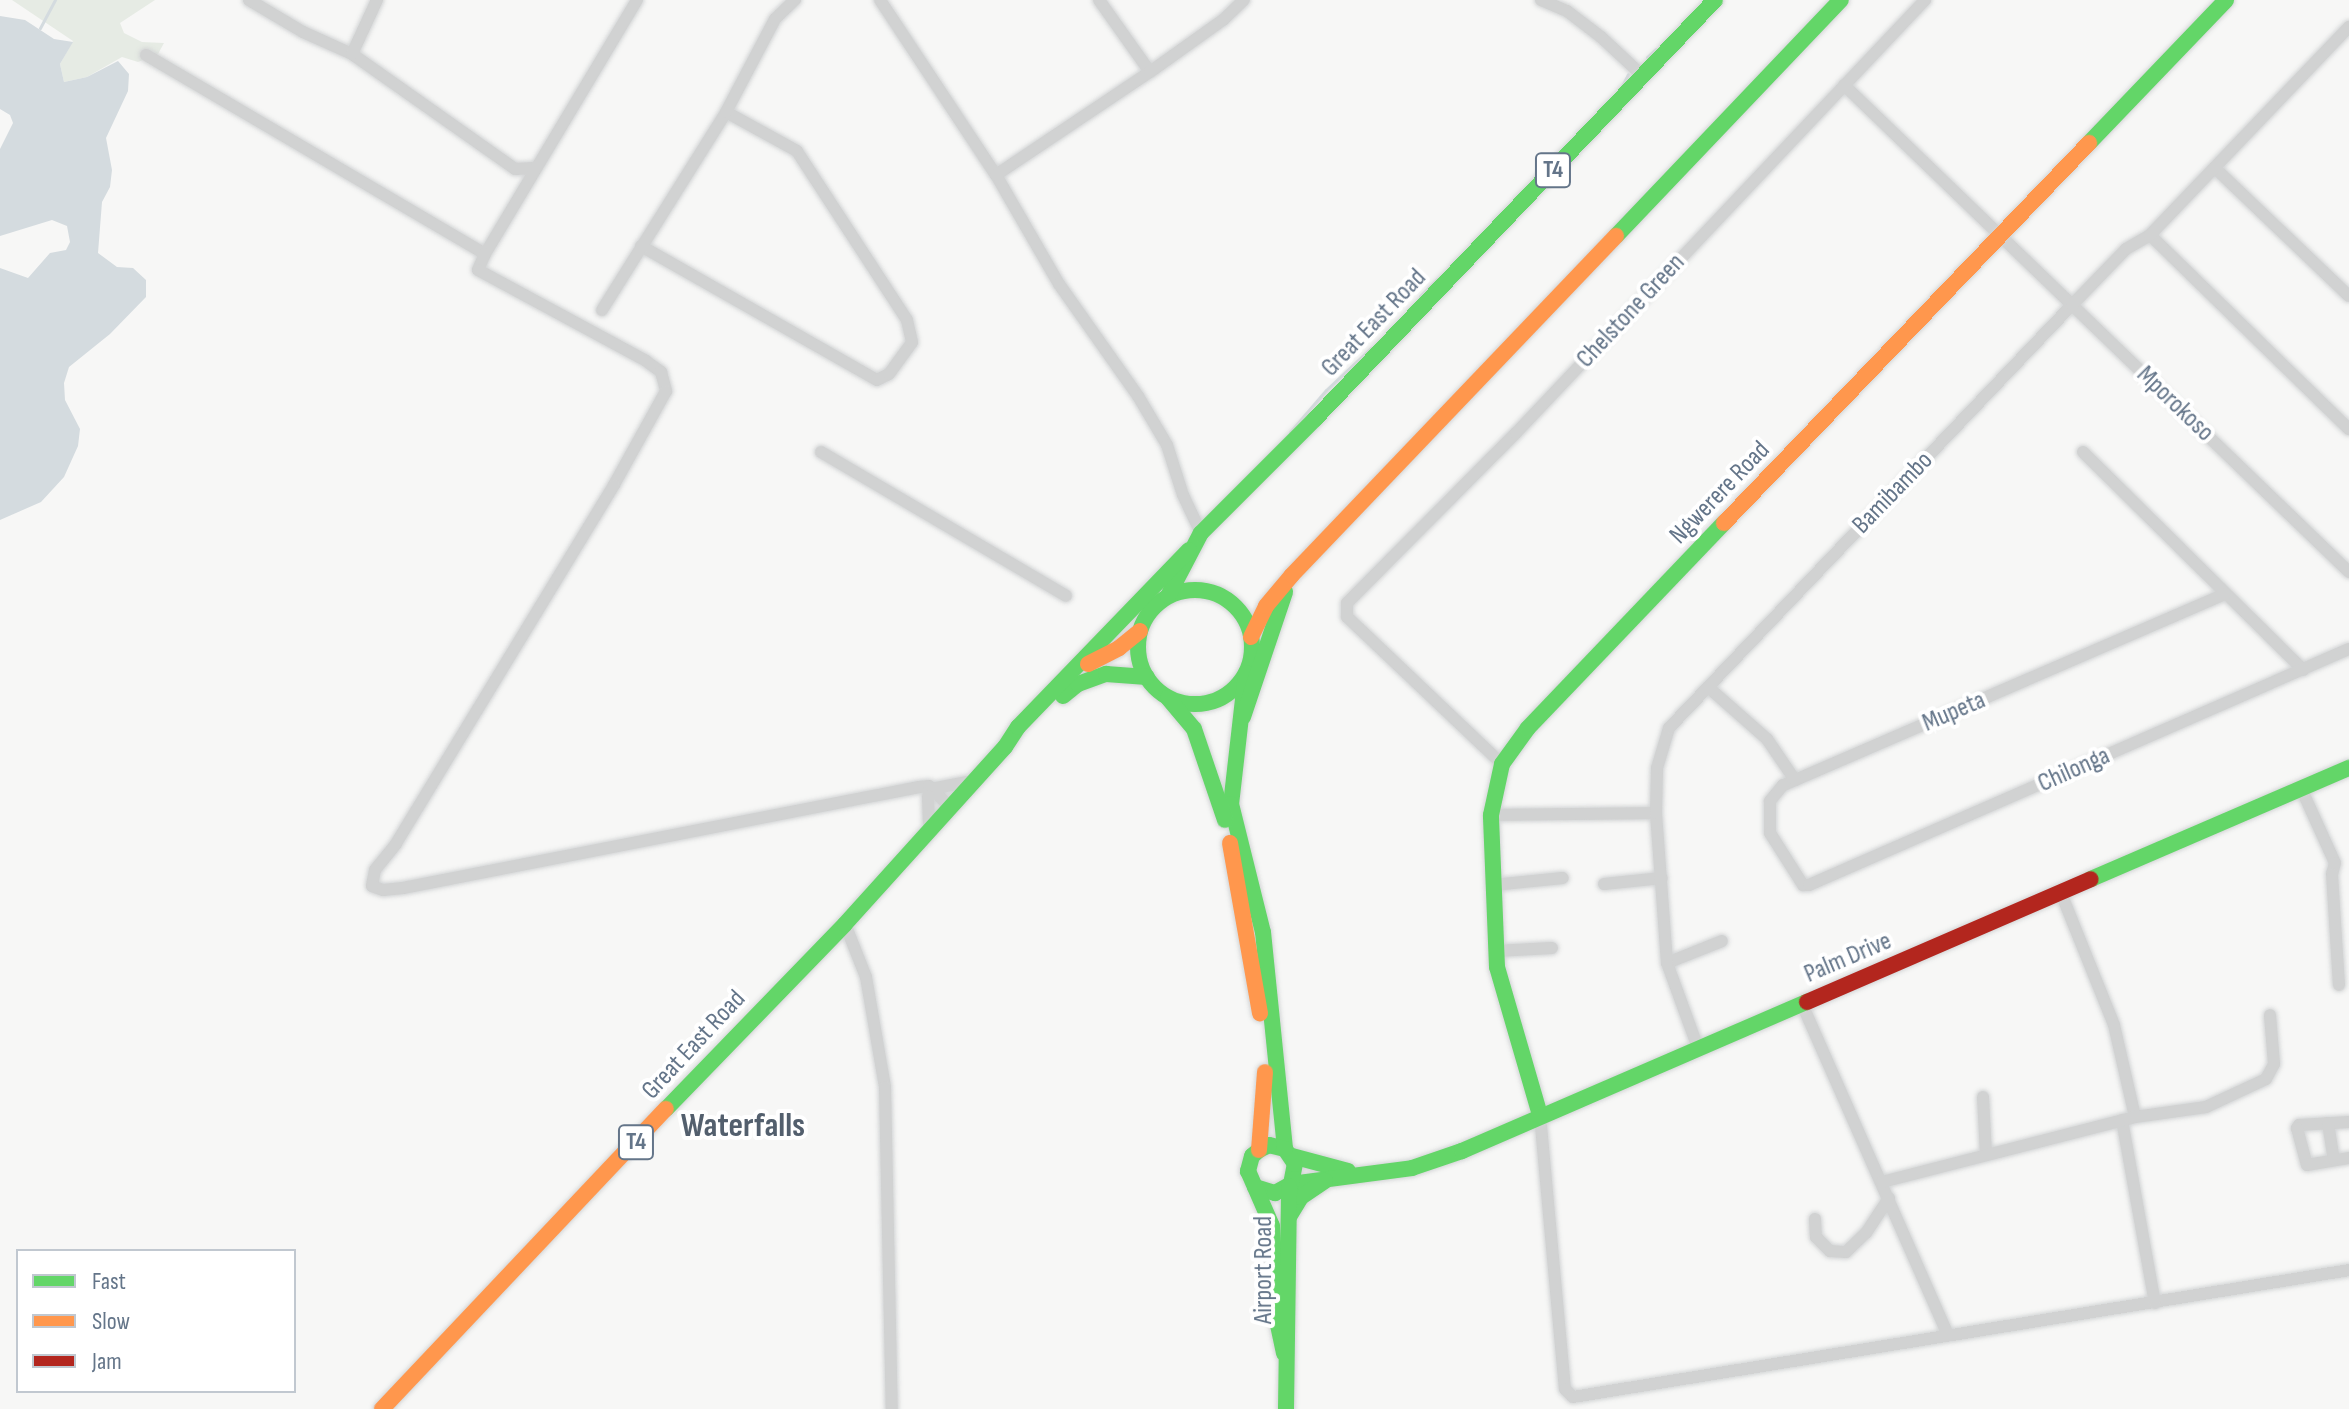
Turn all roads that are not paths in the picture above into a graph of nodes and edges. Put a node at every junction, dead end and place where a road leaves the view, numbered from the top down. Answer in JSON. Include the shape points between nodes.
{"nodes":[{"id":1,"x":249,"y":0,"type":"edge"},
{"id":2,"x":377,"y":0,"type":"edge"},
{"id":3,"x":637,"y":0,"type":"edge"},
{"id":4,"x":795,"y":0,"type":"edge"},
{"id":5,"x":880,"y":0,"type":"edge"},
{"id":6,"x":1099,"y":0,"type":"edge"},
{"id":7,"x":1244,"y":0,"type":"edge"},
{"id":8,"x":1541,"y":0,"type":"edge"},
{"id":9,"x":1715,"y":0,"type":"edge"},
{"id":10,"x":1841,"y":0,"type":"edge"},
{"id":11,"x":1925,"y":0,"type":"edge"},
{"id":12,"x":2226,"y":0,"type":"edge"},
{"id":13,"x":1571,"y":6,"type":"edge"},
{"id":14,"x":2349,"y":27,"type":"edge"},
{"id":15,"x":352,"y":54,"type":"junction"},
{"id":16,"x":146,"y":55,"type":"dead end"},
{"id":17,"x":1150,"y":72,"type":"junction"},
{"id":18,"x":1643,"y":76,"type":"junction"},
{"id":19,"x":1844,"y":85,"type":"junction"},
{"id":20,"x":726,"y":112,"type":"junction"},
{"id":21,"x":534,"y":168,"type":"junction"},
{"id":22,"x":2215,"y":168,"type":"junction"},
{"id":23,"x":996,"y":175,"type":"junction"},
{"id":24,"x":2150,"y":235,"type":"junction"},
{"id":25,"x":2000,"y":237,"type":"junction"},
{"id":26,"x":641,"y":246,"type":"junction"},
{"id":27,"x":485,"y":254,"type":"junction"},
{"id":28,"x":2349,"y":296,"type":"edge"},
{"id":29,"x":2072,"y":305,"type":"junction"},
{"id":30,"x":602,"y":310,"type":"dead end"},
{"id":31,"x":2349,"y":429,"type":"edge"},
{"id":32,"x":821,"y":452,"type":"dead end"},
{"id":33,"x":2083,"y":452,"type":"dead end"},
{"id":34,"x":1201,"y":533,"type":"junction"},
{"id":35,"x":1189,"y":550,"type":"junction"},
{"id":36,"x":2349,"y":572,"type":"edge"},
{"id":37,"x":1292,"y":575,"type":"junction"},
{"id":38,"x":2225,"y":594,"type":"junction"},
{"id":39,"x":1066,"y":596,"type":"dead end"},
{"id":40,"x":1168,"y":596,"type":"junction"},
{"id":41,"x":1140,"y":631,"type":"junction"},
{"id":42,"x":1251,"y":637,"type":"junction"},
{"id":43,"x":2349,"y":649,"type":"edge"},
{"id":44,"x":2303,"y":670,"type":"junction"},
{"id":45,"x":1246,"y":673,"type":"junction"},
{"id":46,"x":1147,"y":677,"type":"junction"},
{"id":47,"x":1067,"y":679,"type":"junction"},
{"id":48,"x":1708,"y":687,"type":"junction"},
{"id":49,"x":1168,"y":698,"type":"junction"},
{"id":50,"x":1243,"y":717,"type":"junction"},
{"id":51,"x":1005,"y":747,"type":"junction"},
{"id":52,"x":1502,"y":764,"type":"junction"},
{"id":53,"x":2349,"y":768,"type":"edge"},
{"id":54,"x":974,"y":779,"type":"junction"},
{"id":55,"x":1795,"y":780,"type":"junction"},
{"id":56,"x":2301,"y":788,"type":"junction"},
{"id":57,"x":927,"y":790,"type":"junction"},
{"id":58,"x":947,"y":809,"type":"junction"},
{"id":59,"x":1656,"y":813,"type":"junction"},
{"id":60,"x":1491,"y":815,"type":"junction"},
{"id":61,"x":929,"y":827,"type":"junction"},
{"id":62,"x":1563,"y":878,"type":"dead end"},
{"id":63,"x":1662,"y":878,"type":"junction"},
{"id":64,"x":1800,"y":880,"type":"joint"},
{"id":65,"x":1604,"y":884,"type":"dead end"},
{"id":66,"x":1493,"y":885,"type":"junction"},
{"id":67,"x":2061,"y":893,"type":"junction"},
{"id":68,"x":845,"y":924,"type":"junction"},
{"id":69,"x":1722,"y":941,"type":"dead end"},
{"id":70,"x":1552,"y":948,"type":"dead end"},
{"id":71,"x":1496,"y":951,"type":"junction"},
{"id":72,"x":1667,"y":963,"type":"junction"},
{"id":73,"x":2339,"y":985,"type":"dead end"},
{"id":74,"x":1802,"y":1004,"type":"junction"},
{"id":75,"x":2270,"y":1015,"type":"dead end"},
{"id":76,"x":1698,"y":1048,"type":"junction"},
{"id":77,"x":1983,"y":1097,"type":"dead end"},
{"id":78,"x":1540,"y":1115,"type":"junction"},
{"id":79,"x":2128,"y":1118,"type":"junction"},
{"id":80,"x":2349,"y":1122,"type":"edge"},
{"id":81,"x":2328,"y":1123,"type":"junction"},
{"id":82,"x":1259,"y":1150,"type":"junction"},
{"id":83,"x":1288,"y":1153,"type":"junction"},
{"id":84,"x":1986,"y":1155,"type":"junction"},
{"id":85,"x":2349,"y":1158,"type":"edge"},
{"id":86,"x":2334,"y":1160,"type":"junction"},
{"id":87,"x":1361,"y":1173,"type":"junction"},
{"id":88,"x":1342,"y":1176,"type":"junction"},
{"id":89,"x":1882,"y":1182,"type":"junction"},
{"id":90,"x":1290,"y":1185,"type":"junction"},
{"id":91,"x":1255,"y":1187,"type":"junction"},
{"id":92,"x":1889,"y":1198,"type":"junction"},
{"id":93,"x":1289,"y":1217,"type":"junction"},
{"id":94,"x":1815,"y":1219,"type":"dead end"},
{"id":95,"x":2349,"y":1270,"type":"edge"},
{"id":96,"x":2155,"y":1303,"type":"junction"},
{"id":97,"x":1948,"y":1335,"type":"junction"},
{"id":98,"x":1284,"y":1353,"type":"junction"},
{"id":99,"x":382,"y":1409,"type":"edge"},
{"id":100,"x":892,"y":1409,"type":"edge"},
{"id":101,"x":1286,"y":1409,"type":"edge"}],
"edges":[{"from":1,"to":15,"type":"street"},
{"from":2,"to":15,"type":"street"},
{"from":3,"to":21,"type":"street"},
{"from":4,"to":20,"type":"street","via":[[775,19]]},
{"from":5,"to":23,"type":"street"},
{"from":6,"to":17,"type":"street"},
{"from":7,"to":17,"type":"street"},
{"from":8,"to":13,"type":"street"},
{"from":9,"to":18,"type":"main road","name":"Great East Road","number":"T4"},
{"from":10,"to":37,"type":"main road"},
{"from":11,"to":19,"type":"street","name":"Chelstone Green"},
{"from":12,"to":25,"type":"main road","name":"Ngwerere Road"},
{"from":13,"to":18,"type":"street"},
{"from":14,"to":22,"type":"street","name":"Bamibambo"},
{"from":15,"to":21,"type":"street","via":[[515,169]]},
{"from":16,"to":27,"type":"street"},
{"from":17,"to":23,"type":"street"},
{"from":18,"to":34,"type":"main road","name":"Great East Road","number":"T4"},
{"from":19,"to":25,"type":"street","name":"Mporokoso"},
{"from":19,"to":52,"type":"street","name":"Chelstone Green","via":[[1516,433],[1352,597],[1345,611],[1351,621]]},
{"from":20,"to":26,"type":"street"},
{"from":20,"to":26,"type":"street","via":[[797,151],[907,320],[912,342],[889,374],[877,380]]},
{"from":21,"to":27,"type":"street"},
{"from":22,"to":24,"type":"street","name":"Bamibambo"},
{"from":22,"to":28,"type":"street"},
{"from":23,"to":34,"type":"street","via":[[1059,284],[1167,445]]},
{"from":24,"to":29,"type":"street","name":"Bamibambo","via":[[2126,249]]},
{"from":24,"to":31,"type":"street"},
{"from":25,"to":29,"type":"street","name":"Mporokoso"},
{"from":25,"to":52,"type":"main road","name":"Ngwerere Road","via":[[1528,728]]},
{"from":26,"to":30,"type":"street"},
{"from":27,"to":57,"type":"street","via":[[478,270],[646,361],[661,372],[666,391],[614,485],[375,870],[372,886],[403,888]]},
{"from":29,"to":36,"type":"street","name":"Mporokoso"},
{"from":29,"to":48,"type":"street","name":"Bamibambo"},
{"from":32,"to":39,"type":"street"},
{"from":33,"to":38,"type":"street"},
{"from":34,"to":35,"type":"main road","name":"Great East Road","number":"T4"},
{"from":35,"to":40,"type":"main road","number":"T4"},
{"from":35,"to":47,"type":"main road","name":"Great East Road"},
{"from":37,"to":42,"type":"main road","via":[[1266,606]]},
{"from":37,"to":50,"type":"main road"},
{"from":38,"to":44,"type":"street"},
{"from":38,"to":55,"type":"street","name":"Mupeta"},
{"from":40,"to":41,"type":"main road","via":[[1146,617]]},
{"from":40,"to":42,"type":"main road","via":[[1188,590],[1228,601]]},
{"from":41,"to":46,"type":"main road","via":[[1138,655]]},
{"from":41,"to":47,"type":"main road","name":"Great East Road","number":"T4"},
{"from":42,"to":45,"type":"main road"},
{"from":43,"to":44,"type":"street","name":"Chilonga"},
{"from":44,"to":64,"type":"street","name":"Chilonga","via":[[1809,885]]},
{"from":45,"to":49,"type":"main road","via":[[1220,699],[1203,704]]},
{"from":45,"to":50,"type":"main road"},
{"from":46,"to":49,"type":"main road"},
{"from":46,"to":51,"type":"main road","name":"Great East Road","number":"T4","via":[[1106,674],[1078,684]]},
{"from":47,"to":51,"type":"main road","name":"Great East Road","number":"T4"},
{"from":48,"to":55,"type":"street","via":[[1767,739]]},
{"from":48,"to":59,"type":"street","name":"Bamibambo","via":[[1669,728],[1657,768]]},
{"from":49,"to":82,"type":"main road","via":[[1194,729],[1223,811],[1256,975],[1266,1089]]},
{"from":50,"to":83,"type":"main road","via":[[1231,804],[1263,932]]},
{"from":51,"to":54,"type":"main road","name":"Great East Road","number":"T4"},
{"from":52,"to":60,"type":"main road","name":"Ngwerere Road"},
{"from":53,"to":56,"type":"main road","name":"Palm Drive"},
{"from":54,"to":57,"type":"street"},
{"from":54,"to":58,"type":"main road","name":"Great East Road","number":"T4"},
{"from":55,"to":64,"type":"street","name":"Mupeta","via":[[1772,795],[1769,827]]},
{"from":56,"to":67,"type":"main road","name":"Palm Drive"},
{"from":56,"to":73,"type":"street","via":[[2335,863]]},
{"from":57,"to":58,"type":"street"},
{"from":57,"to":61,"type":"street"},
{"from":58,"to":61,"type":"main road","name":"Great East Road","number":"T4"},
{"from":59,"to":60,"type":"street"},
{"from":59,"to":63,"type":"street","name":"Bamibambo"},
{"from":60,"to":66,"type":"main road","name":"Ngwerere Road"},
{"from":61,"to":68,"type":"main road","name":"Great East Road","number":"T4"},
{"from":62,"to":66,"type":"street"},
{"from":63,"to":65,"type":"street"},
{"from":63,"to":72,"type":"street","name":"Bamibambo"},
{"from":66,"to":71,"type":"main road","name":"Ngwerere Road"},
{"from":67,"to":74,"type":"main road","name":"Palm Drive"},
{"from":67,"to":79,"type":"street","via":[[2114,1025]]},
{"from":68,"to":99,"type":"main road","name":"Great East Road","number":"T4"},
{"from":68,"to":100,"type":"street","via":[[866,977],[885,1087]]},
{"from":69,"to":72,"type":"street"},
{"from":70,"to":71,"type":"street"},
{"from":71,"to":78,"type":"main road","name":"Ngwerere Road","via":[[1500,982]]},
{"from":72,"to":76,"type":"street","name":"Bamibambo"},
{"from":74,"to":76,"type":"main road","name":"Palm Drive"},
{"from":74,"to":89,"type":"street"},
{"from":75,"to":79,"type":"street","via":[[2274,1064],[2262,1082],[2206,1107]]},
{"from":76,"to":78,"type":"main road","name":"Palm Drive"},
{"from":77,"to":84,"type":"street"},
{"from":78,"to":87,"type":"main road","name":"Palm Drive","via":[[1412,1168]]},
{"from":78,"to":97,"type":"street","via":[[1565,1389],[1573,1397]]},
{"from":79,"to":84,"type":"street"},
{"from":79,"to":96,"type":"street"},
{"from":80,"to":81,"type":"street"},
{"from":81,"to":86,"type":"street"},
{"from":81,"to":86,"type":"street","via":[[2297,1128],[2307,1165]]},
{"from":82,"to":83,"type":"main road","via":[[1269,1145]]},
{"from":82,"to":91,"type":"main road","via":[[1248,1164]]},
{"from":83,"to":87,"type":"main road","name":"Palm Drive"},
{"from":83,"to":90,"type":"main road","via":[[1296,1168]]},
{"from":84,"to":89,"type":"street"},
{"from":85,"to":86,"type":"street"},
{"from":87,"to":88,"type":"main road","name":"Palm Drive"},
{"from":88,"to":90,"type":"main road","name":"Palm Drive"},
{"from":88,"to":93,"type":"main road","name":"Palm Drive","via":[[1301,1197]]},
{"from":89,"to":92,"type":"street"},
{"from":90,"to":91,"type":"main road","via":[[1269,1193]]},
{"from":90,"to":93,"type":"main road","name":"Airport Road"},
{"from":91,"to":98,"type":"main road","name":"Airport Road","via":[[1272,1226]]},
{"from":92,"to":94,"type":"street","via":[[1846,1252],[1830,1251],[1816,1237]]},
{"from":92,"to":97,"type":"street"},
{"from":93,"to":98,"type":"main road","name":"Airport Road"},
{"from":95,"to":96,"type":"street"},
{"from":96,"to":97,"type":"street"},
{"from":98,"to":101,"type":"main road","name":"Airport Road"}]}
